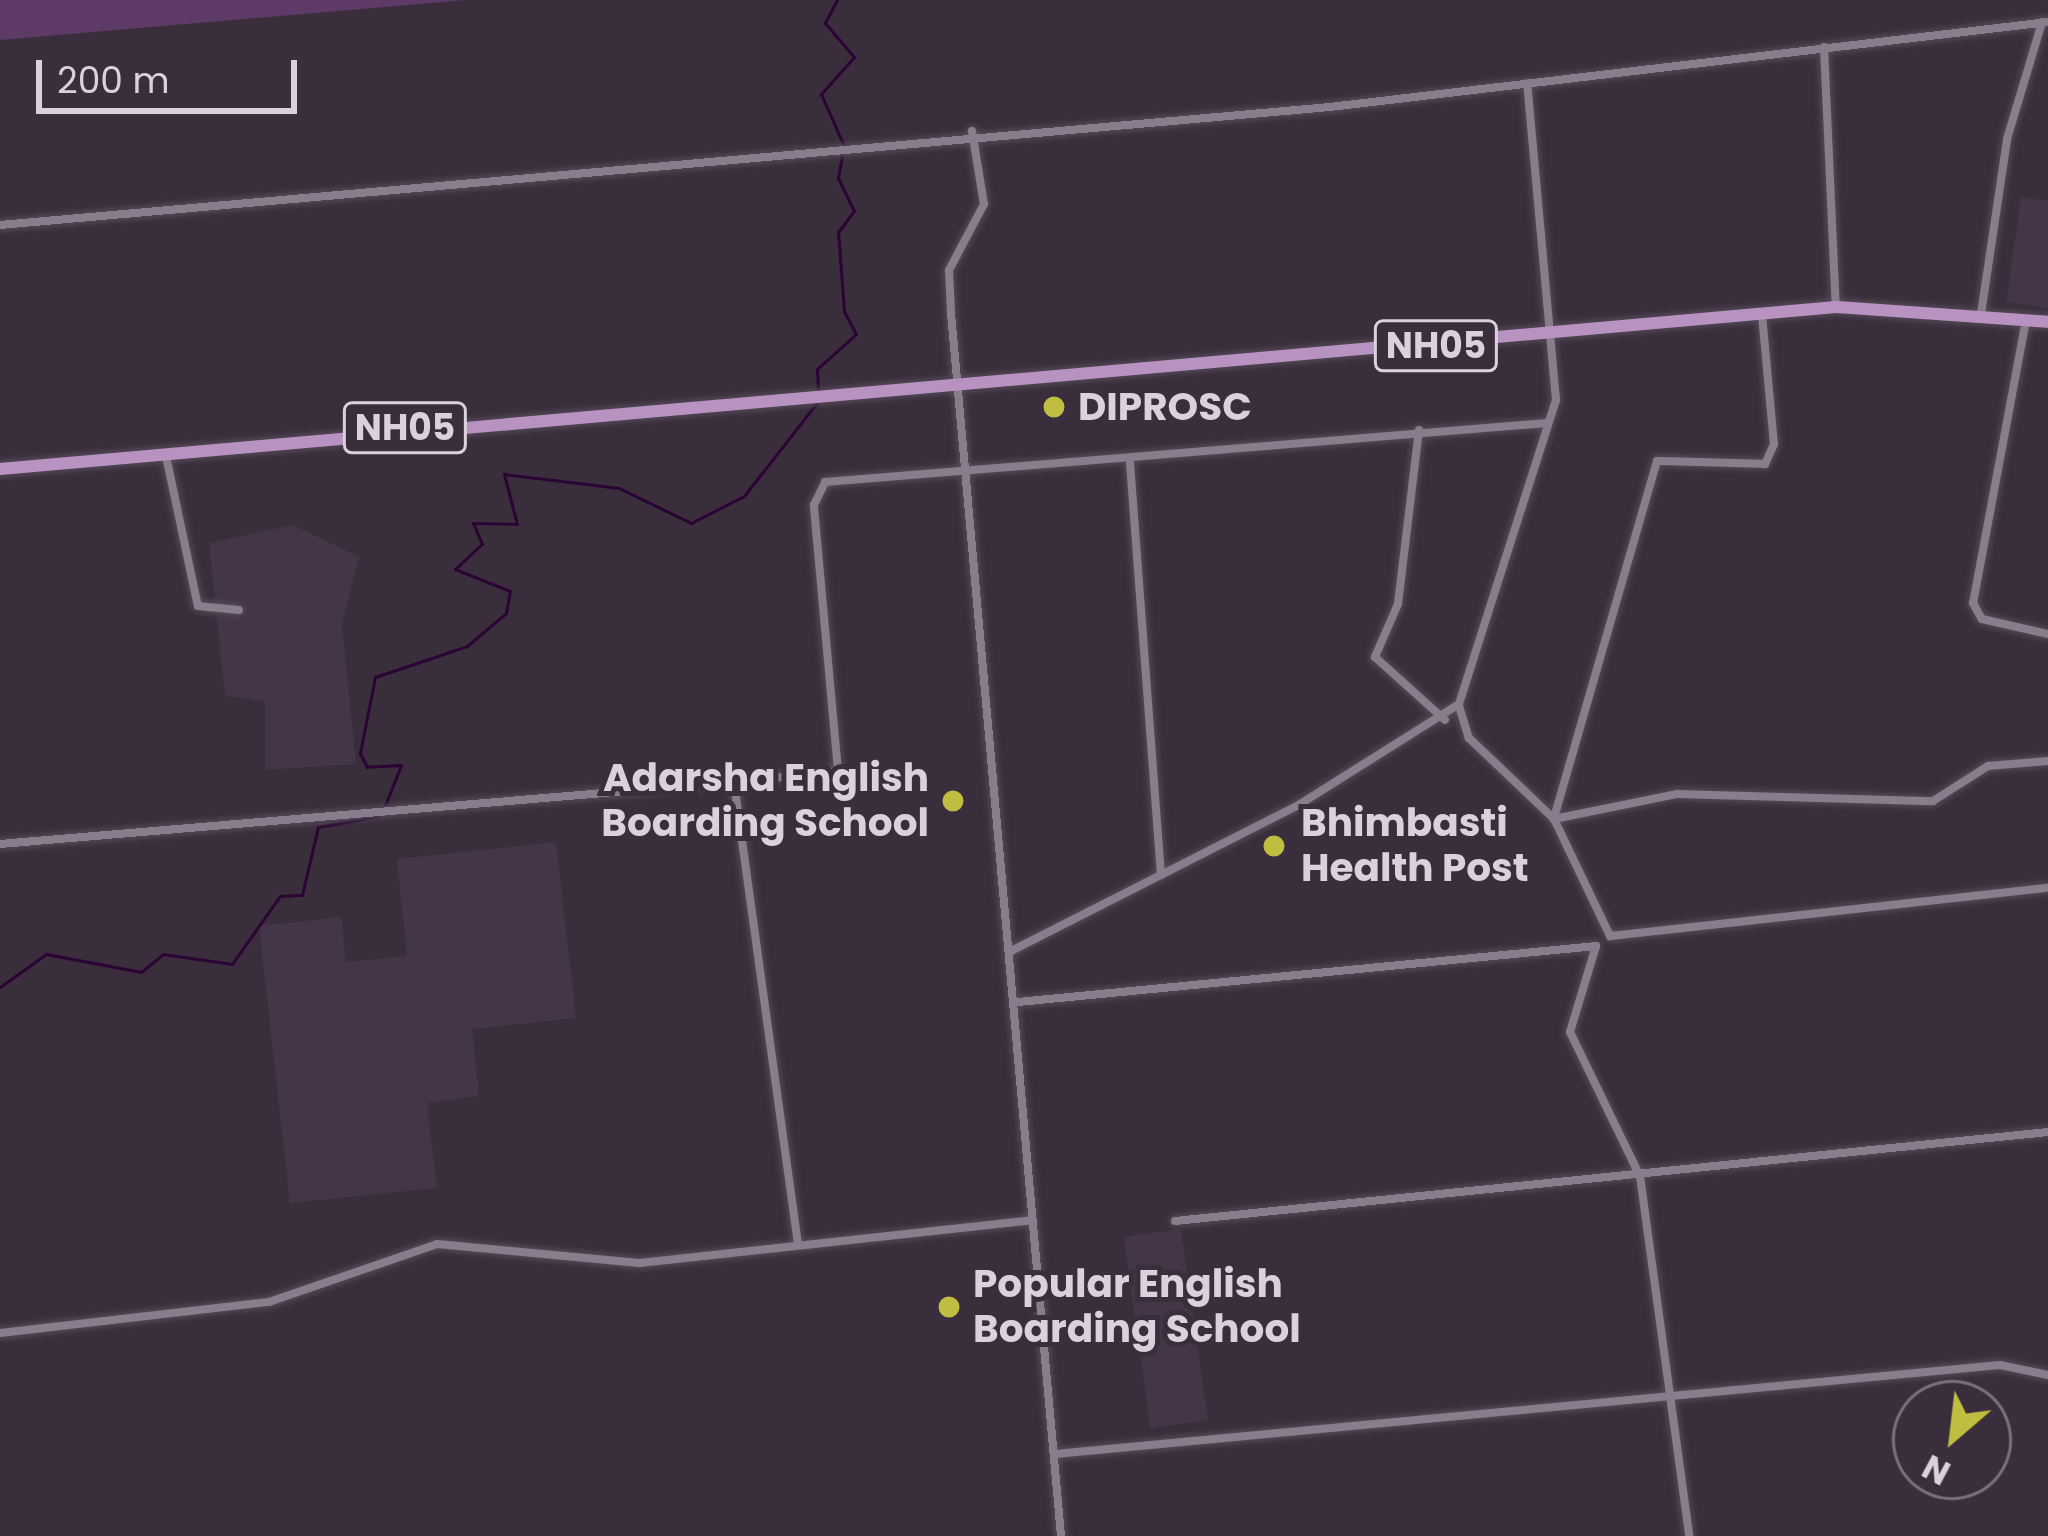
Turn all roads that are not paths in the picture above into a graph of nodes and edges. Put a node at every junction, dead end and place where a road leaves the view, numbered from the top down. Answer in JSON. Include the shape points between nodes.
{"nodes":[{"id":1,"x":2045,"y":22,"type":"edge"},
{"id":2,"x":1824,"y":47,"type":"junction"},
{"id":3,"x":1527,"y":83,"type":"junction"},
{"id":4,"x":972,"y":131,"type":"junction"},
{"id":5,"x":0,"y":225,"type":"edge"},
{"id":6,"x":1837,"y":307,"type":"junction"},
{"id":7,"x":1981,"y":314,"type":"junction"},
{"id":8,"x":1762,"y":315,"type":"junction"},
{"id":9,"x":2026,"y":319,"type":"junction"},
{"id":10,"x":2048,"y":322,"type":"edge"},
{"id":11,"x":1556,"y":332,"type":"junction"},
{"id":12,"x":961,"y":391,"type":"junction"},
{"id":13,"x":1548,"y":423,"type":"junction"},
{"id":14,"x":1419,"y":430,"type":"junction"},
{"id":15,"x":166,"y":454,"type":"junction"},
{"id":16,"x":1130,"y":463,"type":"junction"},
{"id":17,"x":0,"y":469,"type":"edge"},
{"id":18,"x":966,"y":475,"type":"junction"},
{"id":19,"x":239,"y":610,"type":"dead end"},
{"id":20,"x":2048,"y":634,"type":"edge"},
{"id":21,"x":1459,"y":704,"type":"junction"},
{"id":22,"x":1445,"y":720,"type":"junction"},
{"id":23,"x":2048,"y":761,"type":"edge"},
{"id":24,"x":734,"y":782,"type":"junction"},
{"id":25,"x":1554,"y":819,"type":"junction"},
{"id":26,"x":0,"y":844,"type":"edge"},
{"id":27,"x":1161,"y":875,"type":"junction"},
{"id":28,"x":2048,"y":887,"type":"edge"},
{"id":29,"x":1009,"y":952,"type":"junction"},
{"id":30,"x":1018,"y":1002,"type":"junction"},
{"id":31,"x":2048,"y":1132,"type":"edge"},
{"id":32,"x":1640,"y":1176,"type":"junction"},
{"id":33,"x":1034,"y":1220,"type":"junction"},
{"id":34,"x":1174,"y":1221,"type":"dead end"},
{"id":35,"x":798,"y":1244,"type":"junction"},
{"id":36,"x":0,"y":1333,"type":"edge"},
{"id":37,"x":2048,"y":1375,"type":"edge"},
{"id":38,"x":1674,"y":1397,"type":"junction"},
{"id":39,"x":1054,"y":1454,"type":"junction"},
{"id":40,"x":1061,"y":1536,"type":"edge"},
{"id":41,"x":1689,"y":1536,"type":"edge"}],
"edges":[{"from":1,"to":2,"type":"street"},
{"from":1,"to":7,"type":"street","via":[[2007,139]]},
{"from":2,"to":3,"type":"street"},
{"from":2,"to":6,"type":"street"},
{"from":3,"to":4,"type":"street"},
{"from":3,"to":11,"type":"street"},
{"from":4,"to":5,"type":"street"},
{"from":4,"to":12,"type":"street","via":[[984,204],[949,270]]},
{"from":6,"to":7,"type":"main road","number":"NH05"},
{"from":6,"to":8,"type":"main road","number":"NH05"},
{"from":7,"to":9,"type":"main road","number":"NH05"},
{"from":8,"to":11,"type":"main road","number":"NH05"},
{"from":8,"to":25,"type":"street","via":[[1774,426],[1766,464],[1657,461]]},
{"from":9,"to":10,"type":"main road","number":"NH05"},
{"from":9,"to":20,"type":"street","via":[[1973,603],[1982,619]]},
{"from":11,"to":12,"type":"main road","number":"NH05"},
{"from":11,"to":13,"type":"street"},
{"from":12,"to":15,"type":"main road","number":"NH05"},
{"from":12,"to":18,"type":"street"},
{"from":13,"to":14,"type":"street"},
{"from":13,"to":21,"type":"street"},
{"from":14,"to":16,"type":"street"},
{"from":14,"to":22,"type":"street","via":[[1398,604],[1375,657]]},
{"from":15,"to":17,"type":"main road","number":"NH05"},
{"from":15,"to":19,"type":"street","via":[[194,597],[207,610]]},
{"from":16,"to":18,"type":"street"},
{"from":16,"to":27,"type":"street"},
{"from":18,"to":24,"type":"street","via":[[825,482],[814,505],[838,771]]},
{"from":18,"to":29,"type":"street"},
{"from":21,"to":22,"type":"street"},
{"from":21,"to":25,"type":"street","via":[[1469,738]]},
{"from":22,"to":27,"type":"street"},
{"from":23,"to":25,"type":"street","via":[[1988,766],[1934,802],[1677,794]]},
{"from":24,"to":26,"type":"street"},
{"from":24,"to":35,"type":"street"},
{"from":25,"to":28,"type":"street","via":[[1610,935],[1937,908]]},
{"from":27,"to":29,"type":"street"},
{"from":29,"to":30,"type":"street"},
{"from":30,"to":32,"type":"street","via":[[1596,946],[1570,1032]]},
{"from":30,"to":33,"type":"street"},
{"from":31,"to":32,"type":"street"},
{"from":32,"to":34,"type":"street"},
{"from":32,"to":38,"type":"street"},
{"from":33,"to":35,"type":"street"},
{"from":33,"to":39,"type":"street"},
{"from":35,"to":36,"type":"street","via":[[618,1263],[437,1244],[269,1302]]},
{"from":37,"to":38,"type":"street","via":[[2000,1365]]},
{"from":38,"to":39,"type":"street"},
{"from":38,"to":41,"type":"street"},
{"from":39,"to":40,"type":"street"}]}
